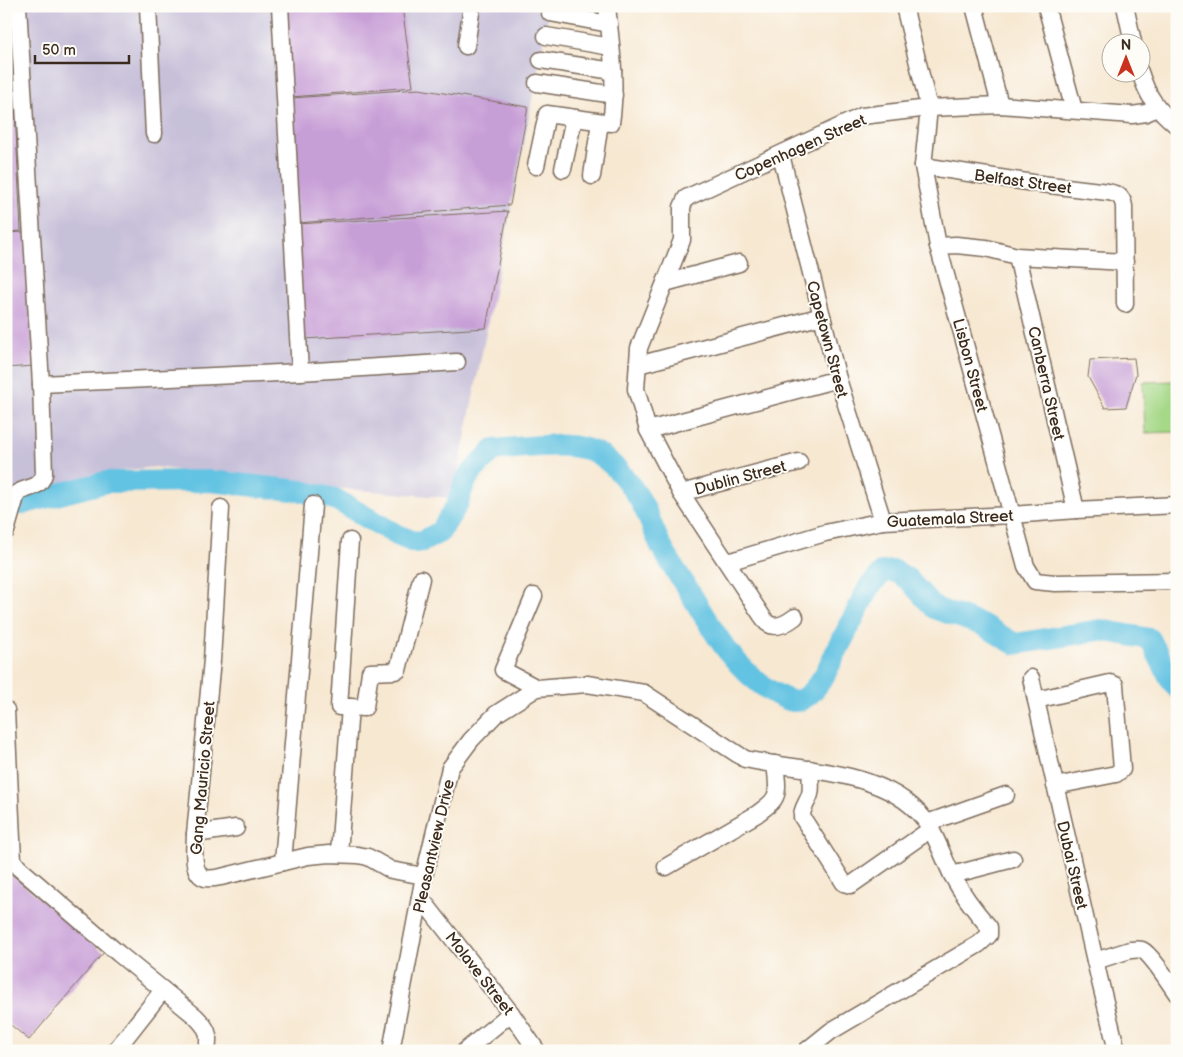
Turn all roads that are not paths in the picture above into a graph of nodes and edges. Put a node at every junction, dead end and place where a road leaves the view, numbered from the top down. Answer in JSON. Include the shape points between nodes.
{"nodes":[{"id":1,"x":18,"y":6,"type":"edge"},
{"id":2,"x":148,"y":6,"type":"edge"},
{"id":3,"x":280,"y":6,"type":"edge"},
{"id":4,"x":472,"y":6,"type":"edge"},
{"id":5,"x":607,"y":6,"type":"edge"},
{"id":6,"x":904,"y":6,"type":"edge"},
{"id":7,"x":974,"y":6,"type":"edge"},
{"id":8,"x":1046,"y":6,"type":"edge"},
{"id":9,"x":1125,"y":6,"type":"edge"},
{"id":10,"x":550,"y":13,"type":"dead end"},
{"id":11,"x":609,"y":24,"type":"junction"},
{"id":12,"x":1131,"y":32,"type":"edge"},
{"id":13,"x":546,"y":36,"type":"dead end"},
{"id":14,"x":466,"y":46,"type":"dead end"},
{"id":15,"x":611,"y":47,"type":"junction"},
{"id":16,"x":541,"y":60,"type":"dead end"},
{"id":17,"x":613,"y":71,"type":"junction"},
{"id":18,"x":1144,"y":82,"type":"edge"},
{"id":19,"x":536,"y":83,"type":"dead end"},
{"id":20,"x":614,"y":95,"type":"junction"},
{"id":21,"x":1000,"y":105,"type":"junction"},
{"id":22,"x":929,"y":108,"type":"junction"},
{"id":23,"x":1158,"y":108,"type":"junction"},
{"id":24,"x":1074,"y":110,"type":"junction"},
{"id":25,"x":574,"y":118,"type":"junction"},
{"id":26,"x":600,"y":122,"type":"junction"},
{"id":27,"x":1177,"y":126,"type":"edge"},
{"id":28,"x":154,"y":134,"type":"dead end"},
{"id":29,"x":781,"y":155,"type":"junction"},
{"id":30,"x":536,"y":166,"type":"dead end"},
{"id":31,"x":924,"y":166,"type":"junction"},
{"id":32,"x":564,"y":169,"type":"dead end"},
{"id":33,"x":592,"y":176,"type":"dead end"},
{"id":34,"x":938,"y":246,"type":"junction"},
{"id":35,"x":1018,"y":256,"type":"junction"},
{"id":36,"x":1125,"y":262,"type":"junction"},
{"id":37,"x":739,"y":263,"type":"dead end"},
{"id":38,"x":665,"y":283,"type":"junction"},
{"id":39,"x":1125,"y":304,"type":"dead end"},
{"id":40,"x":822,"y":316,"type":"junction"},
{"id":41,"x":457,"y":362,"type":"dead end"},
{"id":42,"x":638,"y":364,"type":"junction"},
{"id":43,"x":300,"y":372,"type":"junction"},
{"id":44,"x":838,"y":379,"type":"junction"},
{"id":45,"x":41,"y":384,"type":"junction"},
{"id":46,"x":648,"y":430,"type":"junction"},
{"id":47,"x":799,"y":462,"type":"dead end"},
{"id":48,"x":681,"y":493,"type":"junction"},
{"id":49,"x":313,"y":505,"type":"dead end"},
{"id":50,"x":1177,"y":505,"type":"edge"},
{"id":51,"x":221,"y":508,"type":"dead end"},
{"id":52,"x":1076,"y":510,"type":"junction"},
{"id":53,"x":1012,"y":515,"type":"junction"},
{"id":54,"x":883,"y":521,"type":"junction"},
{"id":55,"x":6,"y":531,"type":"edge"},
{"id":56,"x":350,"y":541,"type":"dead end"},
{"id":57,"x":728,"y":562,"type":"junction"},
{"id":58,"x":421,"y":579,"type":"dead end"},
{"id":59,"x":1177,"y":581,"type":"edge"},
{"id":60,"x":534,"y":596,"type":"dead end"},
{"id":61,"x":795,"y":617,"type":"dead end"},
{"id":62,"x":1031,"y":678,"type":"dead end"},
{"id":63,"x":537,"y":688,"type":"junction"},
{"id":64,"x":1036,"y":700,"type":"junction"},
{"id":65,"x":350,"y":707,"type":"junction"},
{"id":66,"x":6,"y":710,"type":"edge"},
{"id":67,"x":775,"y":764,"type":"junction"},
{"id":68,"x":810,"y":769,"type":"junction"},
{"id":69,"x":1055,"y":786,"type":"junction"},
{"id":70,"x":1006,"y":795,"type":"dead end"},
{"id":71,"x":929,"y":826,"type":"junction"},
{"id":72,"x":236,"y":828,"type":"dead end"},
{"id":73,"x":195,"y":834,"type":"junction"},
{"id":74,"x":339,"y":854,"type":"junction"},
{"id":75,"x":1013,"y":860,"type":"dead end"},
{"id":76,"x":283,"y":862,"type":"junction"},
{"id":77,"x":666,"y":867,"type":"dead end"},
{"id":78,"x":952,"y":875,"type":"junction"},
{"id":79,"x":424,"y":876,"type":"junction"},
{"id":80,"x":420,"y":897,"type":"junction"},
{"id":81,"x":1095,"y":961,"type":"junction"},
{"id":82,"x":163,"y":990,"type":"junction"},
{"id":83,"x":1177,"y":994,"type":"edge"},
{"id":84,"x":511,"y":1013,"type":"junction"},
{"id":85,"x":115,"y":1051,"type":"edge"},
{"id":86,"x":207,"y":1051,"type":"edge"},
{"id":87,"x":391,"y":1051,"type":"edge"},
{"id":88,"x":465,"y":1051,"type":"edge"},
{"id":89,"x":537,"y":1051,"type":"edge"},
{"id":90,"x":806,"y":1051,"type":"edge"},
{"id":91,"x":1117,"y":1051,"type":"edge"}],
"edges":[{"from":1,"to":45,"type":"street"},
{"from":2,"to":28,"type":"street"},
{"from":3,"to":43,"type":"street"},
{"from":4,"to":14,"type":"street"},
{"from":5,"to":11,"type":"street"},
{"from":6,"to":22,"type":"street","name":"Lisbon Street"},
{"from":7,"to":21,"type":"street"},
{"from":8,"to":24,"type":"street"},
{"from":9,"to":12,"type":"street"},
{"from":10,"to":11,"type":"street"},
{"from":11,"to":15,"type":"street"},
{"from":13,"to":15,"type":"street"},
{"from":15,"to":17,"type":"street"},
{"from":16,"to":17,"type":"street"},
{"from":17,"to":20,"type":"street"},
{"from":18,"to":23,"type":"street"},
{"from":19,"to":20,"type":"street"},
{"from":20,"to":26,"type":"street","via":[[611,124]]},
{"from":21,"to":22,"type":"street","name":"Copenhagen Street"},
{"from":21,"to":24,"type":"street","name":"Copenhagen Street"},
{"from":22,"to":29,"type":"street","name":"Copenhagen Street","via":[[862,116]]},
{"from":22,"to":31,"type":"street","name":"Lisbon Street"},
{"from":23,"to":24,"type":"street","name":"Copenhagen Street","via":[[1132,115]]},
{"from":23,"to":27,"type":"street"},
{"from":25,"to":26,"type":"street"},
{"from":25,"to":30,"type":"street","via":[[547,114]]},
{"from":25,"to":32,"type":"street"},
{"from":26,"to":33,"type":"street"},
{"from":29,"to":38,"type":"street","name":"Copenhagen Street","via":[[686,198],[682,207],[682,240]]},
{"from":29,"to":40,"type":"street","name":"Capetown Street"},
{"from":31,"to":34,"type":"street","name":"Lisbon Street"},
{"from":31,"to":36,"type":"street","name":"Belfast Street","via":[[1117,194],[1124,206]]},
{"from":34,"to":35,"type":"street","via":[[979,247]]},
{"from":34,"to":53,"type":"street","name":"Lisbon Street"},
{"from":35,"to":36,"type":"street"},
{"from":35,"to":52,"type":"street","name":"Canberra Street"},
{"from":36,"to":39,"type":"street"},
{"from":37,"to":38,"type":"street"},
{"from":38,"to":42,"type":"street","via":[[639,348]]},
{"from":40,"to":42,"type":"street"},
{"from":40,"to":44,"type":"street","name":"Capetown Street"},
{"from":41,"to":43,"type":"street"},
{"from":42,"to":46,"type":"street","via":[[636,389]]},
{"from":43,"to":45,"type":"street"},
{"from":44,"to":46,"type":"street"},
{"from":44,"to":54,"type":"street","name":"Capetown Street"},
{"from":45,"to":55,"type":"street","via":[[44,474],[41,482],[17,493]]},
{"from":46,"to":48,"type":"street"},
{"from":47,"to":48,"type":"street","name":"Dublin Street"},
{"from":48,"to":57,"type":"street"},
{"from":49,"to":76,"type":"street"},
{"from":50,"to":52,"type":"street","name":"Guatemala Street"},
{"from":51,"to":73,"type":"street","name":"Gang Mauricio Street","via":[[212,660]]},
{"from":52,"to":53,"type":"street","name":"Guatemala Street"},
{"from":53,"to":54,"type":"street","name":"Guatemala Street"},
{"from":53,"to":59,"type":"street","name":"Lisbon Street","via":[[1026,566],[1035,581]]},
{"from":54,"to":57,"type":"street","name":"Guatemala Street","via":[[825,533]]},
{"from":56,"to":65,"type":"street","via":[[339,706]]},
{"from":57,"to":61,"type":"street","via":[[768,624],[781,626]]},
{"from":58,"to":65,"type":"street","via":[[398,670],[370,672],[364,708]]},
{"from":60,"to":63,"type":"street","via":[[503,670]]},
{"from":62,"to":64,"type":"street","name":"Dubai Street"},
{"from":63,"to":67,"type":"street","name":"Pleasantview Drive","via":[[587,684],[644,693],[746,759]]},
{"from":63,"to":79,"type":"street","name":"Pleasantview Drive","via":[[496,714],[450,768]]},
{"from":64,"to":69,"type":"street","name":"Dubai Street"},
{"from":64,"to":69,"type":"street","via":[[1110,683],[1115,685],[1122,769],[1116,774]]},
{"from":65,"to":74,"type":"street"},
{"from":66,"to":82,"type":"street","via":[[13,861]]},
{"from":67,"to":68,"type":"street","name":"Pleasantview Drive"},
{"from":67,"to":77,"type":"street","via":[[776,796],[768,805]]},
{"from":68,"to":71,"type":"street","name":"Pleasantview Drive","via":[[865,781],[893,793],[921,814]]},
{"from":68,"to":71,"type":"street","via":[[810,794],[801,814],[847,885]]},
{"from":69,"to":81,"type":"street","name":"Dubai Street"},
{"from":70,"to":71,"type":"street"},
{"from":71,"to":78,"type":"street","name":"Pleasantview Drive"},
{"from":72,"to":73,"type":"street"},
{"from":73,"to":76,"type":"street","name":"Gang Mauricio Street","via":[[195,866],[204,878]]},
{"from":74,"to":76,"type":"street","name":"Gang Mauricio Street","via":[[321,854]]},
{"from":74,"to":79,"type":"street","name":"Gang Mauricio Street","via":[[368,857],[391,870]]},
{"from":75,"to":78,"type":"street"},
{"from":78,"to":90,"type":"street","name":"Pleasantview Drive","via":[[968,902],[989,927],[989,935],[832,1031]]},
{"from":79,"to":80,"type":"street","name":"Pleasantview Drive"},
{"from":80,"to":84,"type":"street","name":"Molave Street"},
{"from":80,"to":87,"type":"street","name":"Pleasantview Drive"},
{"from":81,"to":83,"type":"street","via":[[1130,950],[1142,950]]},
{"from":81,"to":91,"type":"street","name":"Dubai Street"},
{"from":82,"to":85,"type":"street"},
{"from":82,"to":86,"type":"street","via":[[206,1026],[209,1038]]},
{"from":84,"to":88,"type":"street"},
{"from":84,"to":89,"type":"street","name":"Molave Street"}]}
